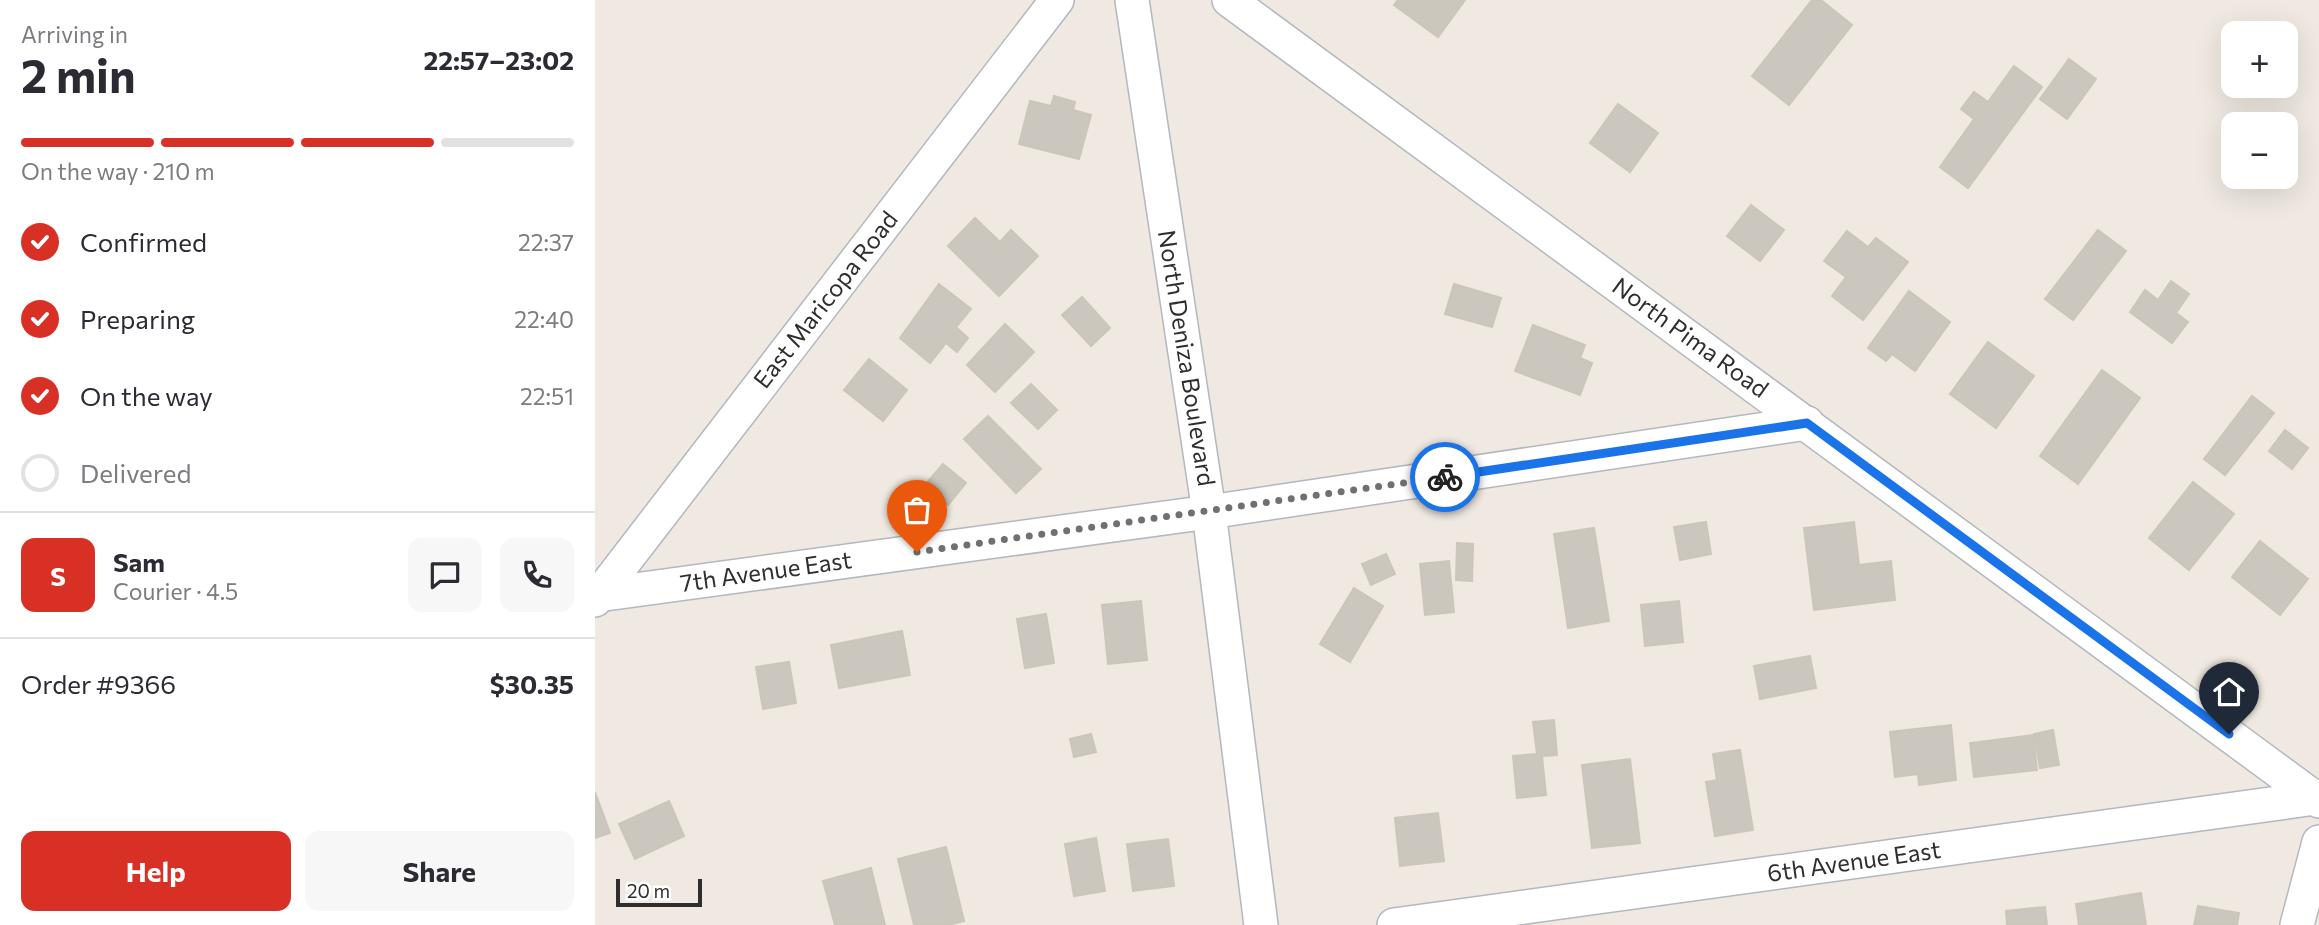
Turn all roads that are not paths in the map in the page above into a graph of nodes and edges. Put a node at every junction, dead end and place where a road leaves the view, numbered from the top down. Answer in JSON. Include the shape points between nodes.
{"nodes":[{"id":1,"x":1057,"y":0,"type":"edge"},
{"id":2,"x":1132,"y":0,"type":"edge"},
{"id":3,"x":1229,"y":0,"type":"edge"},
{"id":4,"x":1807,"y":423,"type":"junction"},
{"id":5,"x":1209,"y":512,"type":"junction"},
{"id":6,"x":597,"y":597,"type":"edge"},
{"id":7,"x":2317,"y":800,"type":"edge"},
{"id":8,"x":2319,"y":842,"type":"edge"},
{"id":9,"x":1261,"y":925,"type":"edge"},
{"id":10,"x":1394,"y":925,"type":"edge"},
{"id":11,"x":2297,"y":925,"type":"edge"}],
"edges":[{"from":1,"to":6,"type":"street","name":"East Maricopa Road"},
{"from":2,"to":5,"type":"street","name":"North Deniza Boulevard"},
{"from":3,"to":4,"type":"street","name":"North Pima Road"},
{"from":4,"to":5,"type":"street","name":"7th Avenue East"},
{"from":4,"to":7,"type":"street","name":"North Pima Road"},
{"from":5,"to":6,"type":"street","name":"7th Avenue East"},
{"from":5,"to":9,"type":"street","name":"North Deniza Boulevard"},
{"from":7,"to":10,"type":"street","name":"6th Avenue East"},
{"from":8,"to":11,"type":"street"}]}
